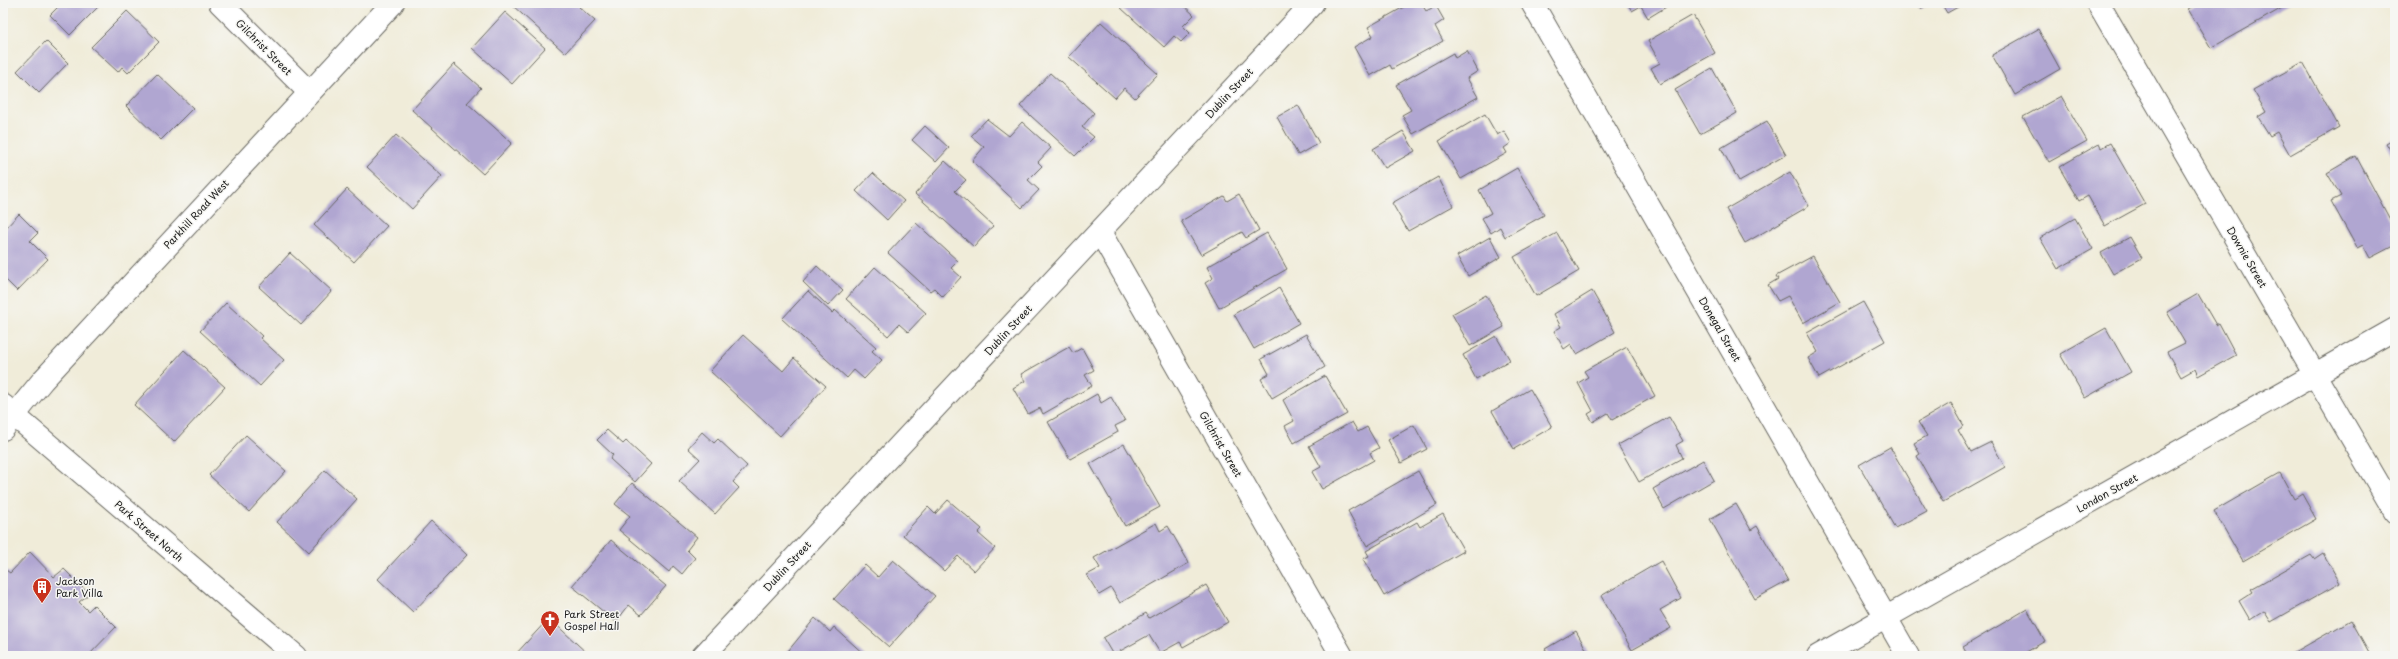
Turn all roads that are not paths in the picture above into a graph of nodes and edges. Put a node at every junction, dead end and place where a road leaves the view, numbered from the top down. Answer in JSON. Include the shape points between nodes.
{"nodes":[{"id":1,"x":220,"y":3,"type":"edge"},
{"id":2,"x":393,"y":3,"type":"edge"},
{"id":3,"x":1313,"y":3,"type":"edge"},
{"id":4,"x":1532,"y":3,"type":"edge"},
{"id":5,"x":2098,"y":3,"type":"edge"},
{"id":6,"x":309,"y":92,"type":"junction"},
{"id":7,"x":1100,"y":232,"type":"junction"},
{"id":8,"x":2395,"y":329,"type":"edge"},
{"id":9,"x":2315,"y":375,"type":"junction"},
{"id":10,"x":7,"y":417,"type":"edge"},
{"id":11,"x":2395,"y":512,"type":"edge"},
{"id":12,"x":1886,"y":617,"type":"junction"},
{"id":13,"x":296,"y":656,"type":"edge"},
{"id":14,"x":703,"y":656,"type":"edge"},
{"id":15,"x":1342,"y":656,"type":"edge"},
{"id":16,"x":1818,"y":656,"type":"edge"},
{"id":17,"x":1908,"y":656,"type":"edge"}],
"edges":[{"from":1,"to":6,"type":"street","name":"Gilchrist Street"},
{"from":2,"to":6,"type":"street","name":"Parkhill Road West"},
{"from":3,"to":7,"type":"street","name":"Dublin Street"},
{"from":4,"to":12,"type":"street","name":"Donegal Street"},
{"from":5,"to":9,"type":"street","name":"Downie Street"},
{"from":6,"to":10,"type":"street","name":"Parkhill Road West"},
{"from":7,"to":14,"type":"street","name":"Dublin Street"},
{"from":7,"to":15,"type":"street","name":"Gilchrist Street"},
{"from":8,"to":9,"type":"street","name":"London Street"},
{"from":9,"to":11,"type":"street","name":"Downie Street"},
{"from":9,"to":12,"type":"street","name":"London Street"},
{"from":10,"to":13,"type":"street","name":"Park Street North"},
{"from":12,"to":16,"type":"street","name":"London Street"},
{"from":12,"to":17,"type":"street","name":"Donegal Street"}]}
